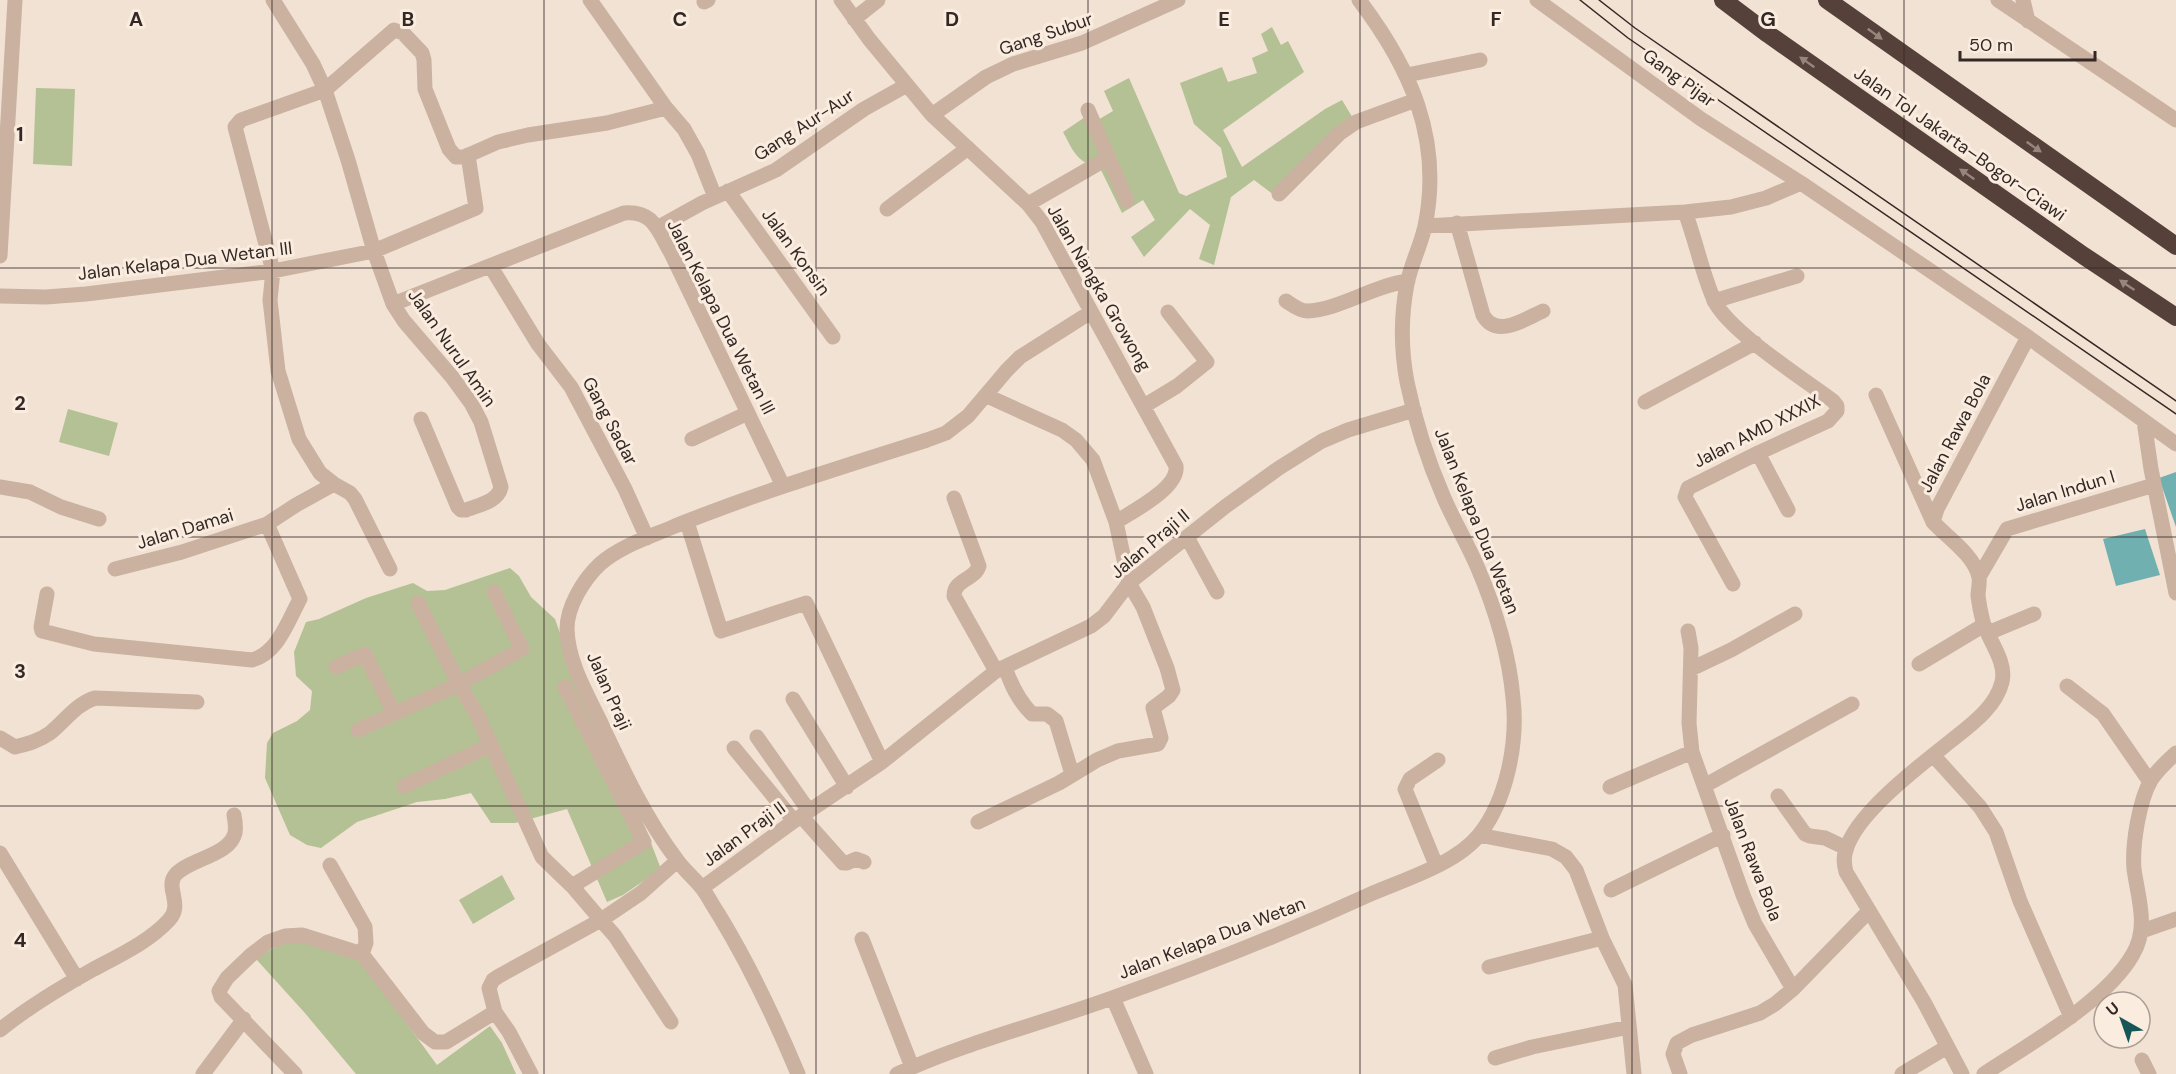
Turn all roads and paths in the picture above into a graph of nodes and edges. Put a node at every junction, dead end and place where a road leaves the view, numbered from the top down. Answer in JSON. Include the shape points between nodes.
{"nodes":[{"id":1,"x":15,"y":0,"type":"edge"},
{"id":2,"x":273,"y":0,"type":"edge"},
{"id":3,"x":590,"y":0,"type":"edge"},
{"id":4,"x":841,"y":0,"type":"edge"},
{"id":5,"x":878,"y":0,"type":"edge"},
{"id":6,"x":1178,"y":0,"type":"edge"},
{"id":7,"x":1359,"y":0,"type":"edge"},
{"id":8,"x":1537,"y":0,"type":"edge"},
{"id":9,"x":1723,"y":0,"type":"edge"},
{"id":10,"x":1827,"y":0,"type":"edge"},
{"id":11,"x":1998,"y":0,"type":"edge"},
{"id":12,"x":2023,"y":0,"type":"edge"},
{"id":13,"x":854,"y":19,"type":"junction"},
{"id":14,"x":2028,"y":21,"type":"junction"},
{"id":15,"x":7,"y":36,"type":"edge"},
{"id":16,"x":1480,"y":60,"type":"dead end"},
{"id":17,"x":1407,"y":75,"type":"junction"},
{"id":18,"x":907,"y":85,"type":"junction"},
{"id":19,"x":325,"y":90,"type":"junction"},
{"id":20,"x":1416,"y":100,"type":"junction"},
{"id":21,"x":666,"y":108,"type":"junction"},
{"id":22,"x":1088,"y":111,"type":"dead end"},
{"id":23,"x":932,"y":115,"type":"junction"},
{"id":24,"x":2176,"y":120,"type":"edge"},
{"id":25,"x":968,"y":148,"type":"junction"},
{"id":26,"x":468,"y":155,"type":"junction"},
{"id":27,"x":1108,"y":159,"type":"junction"},
{"id":28,"x":1801,"y":183,"type":"junction"},
{"id":29,"x":721,"y":194,"type":"junction"},
{"id":30,"x":1280,"y":194,"type":"dead end"},
{"id":31,"x":1127,"y":201,"type":"dead end"},
{"id":32,"x":1028,"y":204,"type":"junction"},
{"id":33,"x":887,"y":209,"type":"dead end"},
{"id":34,"x":1685,"y":212,"type":"junction"},
{"id":35,"x":1457,"y":223,"type":"junction"},
{"id":36,"x":1425,"y":226,"type":"junction"},
{"id":37,"x":657,"y":228,"type":"junction"},
{"id":38,"x":2176,"y":246,"type":"edge"},
{"id":39,"x":374,"y":251,"type":"junction"},
{"id":40,"x":0,"y":256,"type":"edge"},
{"id":41,"x":491,"y":267,"type":"junction"},
{"id":42,"x":273,"y":272,"type":"junction"},
{"id":43,"x":1797,"y":276,"type":"dead end"},
{"id":44,"x":1408,"y":281,"type":"junction"},
{"id":45,"x":0,"y":296,"type":"edge"},
{"id":46,"x":1286,"y":301,"type":"dead end"},
{"id":47,"x":1714,"y":301,"type":"junction"},
{"id":48,"x":393,"y":304,"type":"junction"},
{"id":49,"x":1543,"y":311,"type":"dead end"},
{"id":50,"x":1091,"y":312,"type":"junction"},
{"id":51,"x":1168,"y":312,"type":"dead end"},
{"id":52,"x":2176,"y":317,"type":"edge"},
{"id":53,"x":833,"y":337,"type":"dead end"},
{"id":54,"x":2028,"y":337,"type":"junction"},
{"id":55,"x":1755,"y":343,"type":"junction"},
{"id":56,"x":1876,"y":394,"type":"dead end"},
{"id":57,"x":987,"y":396,"type":"junction"},
{"id":58,"x":1645,"y":402,"type":"dead end"},
{"id":59,"x":1144,"y":406,"type":"junction"},
{"id":60,"x":1414,"y":410,"type":"junction"},
{"id":61,"x":748,"y":413,"type":"junction"},
{"id":62,"x":421,"y":419,"type":"dead end"},
{"id":63,"x":2144,"y":420,"type":"junction"},
{"id":64,"x":692,"y":440,"type":"dead end"},
{"id":65,"x":2176,"y":444,"type":"edge"},
{"id":66,"x":1758,"y":453,"type":"junction"},
{"id":67,"x":334,"y":484,"type":"junction"},
{"id":68,"x":2154,"y":485,"type":"junction"},
{"id":69,"x":0,"y":486,"type":"edge"},
{"id":70,"x":783,"y":486,"type":"junction"},
{"id":71,"x":954,"y":498,"type":"dead end"},
{"id":72,"x":1788,"y":510,"type":"dead end"},
{"id":73,"x":99,"y":519,"type":"dead end"},
{"id":74,"x":687,"y":522,"type":"junction"},
{"id":75,"x":1116,"y":522,"type":"junction"},
{"id":76,"x":1933,"y":522,"type":"junction"},
{"id":77,"x":267,"y":524,"type":"junction"},
{"id":78,"x":1187,"y":537,"type":"junction"},
{"id":79,"x":646,"y":538,"type":"junction"},
{"id":80,"x":115,"y":569,"type":"dead end"},
{"id":81,"x":390,"y":569,"type":"dead end"},
{"id":82,"x":1979,"y":577,"type":"junction"},
{"id":83,"x":1130,"y":583,"type":"junction"},
{"id":84,"x":1732,"y":585,"type":"dead end"},
{"id":85,"x":494,"y":592,"type":"dead end"},
{"id":86,"x":1217,"y":592,"type":"dead end"},
{"id":87,"x":2176,"y":593,"type":"edge"},
{"id":88,"x":47,"y":594,"type":"dead end"},
{"id":89,"x":418,"y":603,"type":"dead end"},
{"id":90,"x":1795,"y":614,"type":"dead end"},
{"id":91,"x":2034,"y":614,"type":"dead end"},
{"id":92,"x":1986,"y":629,"type":"junction"},
{"id":93,"x":1688,"y":631,"type":"dead end"},
{"id":94,"x":1919,"y":664,"type":"dead end"},
{"id":95,"x":336,"y":667,"type":"dead end"},
{"id":96,"x":1000,"y":669,"type":"junction"},
{"id":97,"x":1691,"y":669,"type":"junction"},
{"id":98,"x":459,"y":684,"type":"junction"},
{"id":99,"x":2067,"y":686,"type":"dead end"},
{"id":100,"x":566,"y":687,"type":"dead end"},
{"id":101,"x":793,"y":699,"type":"dead end"},
{"id":102,"x":197,"y":702,"type":"dead end"},
{"id":103,"x":1852,"y":704,"type":"dead end"},
{"id":104,"x":394,"y":713,"type":"junction"},
{"id":105,"x":358,"y":730,"type":"dead end"},
{"id":106,"x":757,"y":737,"type":"dead end"},
{"id":107,"x":0,"y":738,"type":"edge"},
{"id":108,"x":491,"y":745,"type":"junction"},
{"id":109,"x":734,"y":748,"type":"dead end"},
{"id":110,"x":1692,"y":752,"type":"junction"},
{"id":111,"x":2176,"y":753,"type":"edge"},
{"id":112,"x":1933,"y":755,"type":"junction"},
{"id":113,"x":1438,"y":760,"type":"dead end"},
{"id":114,"x":882,"y":762,"type":"junction"},
{"id":115,"x":1072,"y":774,"type":"junction"},
{"id":116,"x":2150,"y":782,"type":"junction"},
{"id":117,"x":404,"y":786,"type":"dead end"},
{"id":118,"x":1704,"y":786,"type":"junction"},
{"id":119,"x":847,"y":787,"type":"junction"},
{"id":120,"x":1610,"y":787,"type":"dead end"},
{"id":121,"x":1778,"y":796,"type":"dead end"},
{"id":122,"x":234,"y":815,"type":"dead end"},
{"id":123,"x":801,"y":816,"type":"junction"},
{"id":124,"x":978,"y":822,"type":"dead end"},
{"id":125,"x":1479,"y":835,"type":"junction"},
{"id":126,"x":1723,"y":835,"type":"junction"},
{"id":127,"x":1846,"y":848,"type":"junction"},
{"id":128,"x":0,"y":853,"type":"edge"},
{"id":129,"x":677,"y":861,"type":"junction"},
{"id":130,"x":864,"y":862,"type":"dead end"},
{"id":131,"x":330,"y":865,"type":"dead end"},
{"id":132,"x":1436,"y":865,"type":"junction"},
{"id":133,"x":572,"y":886,"type":"junction"},
{"id":134,"x":702,"y":888,"type":"junction"},
{"id":135,"x":1611,"y":890,"type":"dead end"},
{"id":136,"x":1869,"y":911,"type":"junction"},
{"id":137,"x":2176,"y":919,"type":"edge"},
{"id":138,"x":601,"y":920,"type":"junction"},
{"id":139,"x":2142,"y":931,"type":"junction"},
{"id":140,"x":1602,"y":938,"type":"junction"},
{"id":141,"x":862,"y":939,"type":"dead end"},
{"id":142,"x":362,"y":954,"type":"junction"},
{"id":143,"x":1489,"y":967,"type":"dead end"},
{"id":144,"x":77,"y":979,"type":"junction"},
{"id":145,"x":1793,"y":989,"type":"junction"},
{"id":146,"x":1113,"y":998,"type":"junction"},
{"id":147,"x":495,"y":1012,"type":"junction"},
{"id":148,"x":2071,"y":1017,"type":"junction"},
{"id":149,"x":244,"y":1019,"type":"junction"},
{"id":150,"x":671,"y":1022,"type":"dead end"},
{"id":151,"x":1629,"y":1027,"type":"junction"},
{"id":152,"x":0,"y":1030,"type":"edge"},
{"id":153,"x":1947,"y":1047,"type":"junction"},
{"id":154,"x":1495,"y":1058,"type":"dead end"},
{"id":155,"x":2142,"y":1060,"type":"dead end"},
{"id":156,"x":912,"y":1067,"type":"junction"},
{"id":157,"x":203,"y":1074,"type":"edge"},
{"id":158,"x":295,"y":1074,"type":"edge"},
{"id":159,"x":531,"y":1074,"type":"edge"},
{"id":160,"x":798,"y":1074,"type":"edge"},
{"id":161,"x":897,"y":1074,"type":"edge"},
{"id":162,"x":1146,"y":1074,"type":"edge"},
{"id":163,"x":1634,"y":1074,"type":"edge"},
{"id":164,"x":1680,"y":1074,"type":"edge"},
{"id":165,"x":1902,"y":1074,"type":"edge"},
{"id":166,"x":1962,"y":1074,"type":"edge"},
{"id":167,"x":1984,"y":1074,"type":"edge"},
{"id":168,"x":2149,"y":1074,"type":"edge"}],
"edges":[{"from":1,"to":15,"type":"street"},
{"from":2,"to":19,"type":"street","name":"Jalan Nurul Amin"},
{"from":3,"to":21,"type":"street","name":"Jalan Konsin"},
{"from":4,"to":13,"type":"street","name":"Jalan Nangka Growong"},
{"from":5,"to":13,"type":"street"},
{"from":6,"to":23,"type":"street","name":"Gang Subur","via":[[1082,44],[1014,64],[986,77]]},
{"from":7,"to":17,"type":"street","name":"Jalan Kelapa Dua Wetan"},
{"from":8,"to":28,"type":"street","name":"Gang Pijar","via":[[1701,119]]},
{"from":52,"to":9,"type":"highway","name":"Jalan Tol Jakarta–Bogor–Ciawi","one_way":true,"via":[[2046,230]]},
{"from":10,"to":38,"type":"highway","one_way":true},
{"from":11,"to":14,"type":"street"},
{"from":12,"to":14,"type":"street"},
{"from":13,"to":18,"type":"street","name":"Jalan Nangka Growong"},
{"from":14,"to":24,"type":"street"},
{"from":15,"to":40,"type":"street"},
{"from":16,"to":17,"type":"street"},
{"from":17,"to":20,"type":"street","name":"Jalan Kelapa Dua Wetan"},
{"from":18,"to":23,"type":"street","name":"Jalan Nangka Growong"},
{"from":18,"to":29,"type":"street","name":"Gang Aur-Aur","via":[[864,109],[776,170]]},
{"from":19,"to":26,"type":"street","via":[[388,34],[400,31],[422,53],[425,89],[449,149],[456,157]]},
{"from":19,"to":39,"type":"street","name":"Jalan Nurul Amin"},
{"from":19,"to":42,"type":"street","via":[[241,120],[235,127]]},
{"from":20,"to":30,"type":"street","via":[[1356,122],[1340,133]]},
{"from":20,"to":36,"type":"street","name":"Jalan Kelapa Dua Wetan","via":[[1430,159]]},
{"from":21,"to":26,"type":"street","via":[[498,142]]},
{"from":21,"to":29,"type":"street","name":"Jalan Konsin","via":[[684,129]]},
{"from":22,"to":27,"type":"street"},
{"from":23,"to":25,"type":"street","name":"Jalan Nangka Growong"},
{"from":25,"to":32,"type":"street","name":"Jalan Nangka Growong"},
{"from":25,"to":33,"type":"street"},
{"from":26,"to":39,"type":"street","name":"Jalan Kelapa Dua Wetan III","via":[[476,208]]},
{"from":27,"to":31,"type":"street"},
{"from":27,"to":32,"type":"street"},
{"from":28,"to":34,"type":"street","via":[[1752,203]]},
{"from":28,"to":54,"type":"street"},
{"from":29,"to":37,"type":"street","name":"Gang Aur-Aur"},
{"from":29,"to":53,"type":"street","name":"Jalan Konsin"},
{"from":32,"to":50,"type":"street","name":"Jalan Nangka Growong","via":[[1051,235]]},
{"from":34,"to":35,"type":"street"},
{"from":34,"to":47,"type":"street","name":"Jalan AMD XXXIX"},
{"from":35,"to":36,"type":"street"},
{"from":35,"to":49,"type":"street","via":[[1487,323],[1494,327],[1510,326]]},
{"from":36,"to":44,"type":"street","name":"Jalan Kelapa Dua Wetan"},
{"from":37,"to":41,"type":"street","name":"Jalan Kelapa Dua Wetan III","via":[[647,216],[624,213]]},
{"from":37,"to":61,"type":"street","name":"Jalan Kelapa Dua Wetan III"},
{"from":39,"to":42,"type":"street","name":"Jalan Kelapa Dua Wetan III"},
{"from":39,"to":48,"type":"street","name":"Jalan Nurul Amin"},
{"from":41,"to":48,"type":"street","name":"Jalan Kelapa Dua Wetan III"},
{"from":41,"to":79,"type":"street","name":"Gang Sadar","via":[[538,344],[572,387]]},
{"from":42,"to":45,"type":"street","name":"Jalan Kelapa Dua Wetan III","via":[[76,295]]},
{"from":42,"to":67,"type":"street","via":[[270,300],[278,371],[286,401],[298,439],[320,473]]},
{"from":43,"to":47,"type":"street"},
{"from":44,"to":46,"type":"street","via":[[1306,311]]},
{"from":44,"to":60,"type":"street","name":"Jalan Kelapa Dua Wetan","via":[[1403,348]]},
{"from":47,"to":55,"type":"street","name":"Jalan AMD XXXIX"},
{"from":48,"to":62,"type":"street","name":"Jalan Nurul Amin","via":[[471,403],[481,422],[501,487],[496,498],[466,510],[458,507]]},
{"from":50,"to":57,"type":"street","name":"Jalan Praji","via":[[1020,357]]},
{"from":50,"to":59,"type":"street","name":"Jalan Nangka Growong"},
{"from":51,"to":59,"type":"street","via":[[1207,362]]},
{"from":54,"to":63,"type":"street"},
{"from":54,"to":76,"type":"street","name":"Jalan Rawa Bola"},
{"from":55,"to":58,"type":"street"},
{"from":55,"to":66,"type":"street","name":"Jalan AMD XXXIX","via":[[1837,406],[1828,420]]},
{"from":56,"to":76,"type":"street"},
{"from":57,"to":70,"type":"street","name":"Jalan Praji","via":[[946,433]]},
{"from":57,"to":75,"type":"street","via":[[1076,440],[1093,460]]},
{"from":59,"to":75,"type":"street","name":"Jalan Nangka Growong","via":[[1177,472],[1163,490]]},
{"from":60,"to":78,"type":"street","name":"Jalan Praji II","via":[[1323,441],[1279,468]]},
{"from":60,"to":125,"type":"street","name":"Jalan Kelapa Dua Wetan","via":[[1443,496],[1477,566],[1508,659],[1514,705],[1513,751],[1501,794]]},
{"from":61,"to":64,"type":"street"},
{"from":61,"to":70,"type":"street","name":"Jalan Kelapa Dua Wetan III"},
{"from":63,"to":65,"type":"street"},
{"from":63,"to":68,"type":"street"},
{"from":66,"to":72,"type":"street"},
{"from":66,"to":84,"type":"street","name":"Jalan AMD XXXIX","via":[[1685,493]]},
{"from":67,"to":77,"type":"street","name":"Jalan Damai"},
{"from":67,"to":81,"type":"street","via":[[355,500]]},
{"from":68,"to":82,"type":"street","name":"Jalan Indun I","via":[[2007,529]]},
{"from":68,"to":87,"type":"street"},
{"from":69,"to":73,"type":"street","via":[[30,492]]},
{"from":70,"to":74,"type":"street","name":"Jalan Praji"},
{"from":71,"to":96,"type":"street","via":[[979,566],[977,573],[958,585],[954,596]]},
{"from":74,"to":79,"type":"street","name":"Jalan Praji"},
{"from":74,"to":114,"type":"street","via":[[721,632],[806,603]]},
{"from":75,"to":83,"type":"street"},
{"from":76,"to":82,"type":"street","name":"Jalan Rawa Bola","via":[[1969,557]]},
{"from":77,"to":80,"type":"street","name":"Jalan Damai"},
{"from":77,"to":88,"type":"street","via":[[300,599],[274,646],[252,660],[94,644],[50,634],[41,627]]},
{"from":78,"to":83,"type":"street","name":"Jalan Praji II"},
{"from":78,"to":86,"type":"street"},
{"from":79,"to":129,"type":"street","name":"Jalan Praji","via":[[615,553],[586,579],[567,628],[577,672],[627,779]]},
{"from":82,"to":92,"type":"street","name":"Jalan Rawa Bola","via":[[1978,598]]},
{"from":83,"to":96,"type":"street","name":"Jalan Praji II","via":[[1091,626]]},
{"from":83,"to":115,"type":"street","via":[[1173,686],[1171,694],[1153,708],[1160,743],[1118,751]]},
{"from":85,"to":98,"type":"street","via":[[522,649]]},
{"from":89,"to":98,"type":"street"},
{"from":90,"to":97,"type":"street"},
{"from":91,"to":92,"type":"street"},
{"from":92,"to":94,"type":"street"},
{"from":92,"to":112,"type":"street","name":"Jalan Rawa Bola","via":[[2002,668],[1999,691],[1973,723]]},
{"from":93,"to":97,"type":"street","name":"Jalan Rawa Bola"},
{"from":95,"to":104,"type":"street","via":[[365,654]]},
{"from":96,"to":114,"type":"street","name":"Jalan Praji II"},
{"from":96,"to":115,"type":"street","via":[[1032,714],[1047,714],[1056,721]]},
{"from":97,"to":110,"type":"street","name":"Jalan Rawa Bola"},
{"from":98,"to":104,"type":"street"},
{"from":98,"to":108,"type":"street"},
{"from":99,"to":116,"type":"street","via":[[2103,714]]},
{"from":100,"to":133,"type":"street","via":[[644,842]]},
{"from":101,"to":119,"type":"street"},
{"from":102,"to":107,"type":"street","via":[[94,698],[83,702],[48,735],[32,743],[15,747]]},
{"from":103,"to":118,"type":"street"},
{"from":104,"to":105,"type":"street"},
{"from":106,"to":123,"type":"street","name":"Jalan Praji II"},
{"from":108,"to":117,"type":"street"},
{"from":108,"to":133,"type":"street","via":[[542,857]]},
{"from":109,"to":123,"type":"street"},
{"from":110,"to":118,"type":"street","name":"Jalan Rawa Bola"},
{"from":110,"to":120,"type":"street"},
{"from":111,"to":116,"type":"street"},
{"from":112,"to":127,"type":"street","name":"Jalan Rawa Bola","via":[[1879,802]]},
{"from":112,"to":148,"type":"street","via":[[1980,807],[1996,832],[2020,901]]},
{"from":113,"to":132,"type":"street","via":[[1410,779],[1405,789]]},
{"from":114,"to":119,"type":"street","name":"Jalan Praji II"},
{"from":115,"to":124,"type":"street"},
{"from":116,"to":139,"type":"street","via":[[2133,851]]},
{"from":118,"to":126,"type":"street","name":"Jalan Rawa Bola"},
{"from":119,"to":123,"type":"street","name":"Jalan Praji II"},
{"from":121,"to":127,"type":"street","via":[[1805,834]]},
{"from":122,"to":144,"type":"street","via":[[236,831],[230,842],[175,875],[171,885],[176,903],[171,918],[123,953]]},
{"from":123,"to":130,"type":"street","via":[[843,863],[858,859]]},
{"from":123,"to":134,"type":"street","name":"Jalan Praji II"},
{"from":125,"to":132,"type":"street","name":"Jalan Kelapa Dua Wetan","via":[[1465,850]]},
{"from":125,"to":140,"type":"street","via":[[1552,849],[1566,857],[1581,879]]},
{"from":126,"to":135,"type":"street"},
{"from":126,"to":145,"type":"street","name":"Jalan Rawa Bola","via":[[1755,924]]},
{"from":127,"to":136,"type":"street","via":[[1846,872]]},
{"from":128,"to":144,"type":"street"},
{"from":129,"to":134,"type":"street","name":"Jalan Praji"},
{"from":129,"to":138,"type":"street","via":[[641,893]]},
{"from":131,"to":142,"type":"street","via":[[366,927]]},
{"from":132,"to":146,"type":"street","name":"Jalan Kelapa Dua Wetan","via":[[1255,944]]},
{"from":133,"to":138,"type":"street"},
{"from":134,"to":160,"type":"street","name":"Jalan Praji","via":[[755,980]]},
{"from":136,"to":145,"type":"street"},
{"from":136,"to":153,"type":"street"},
{"from":137,"to":139,"type":"street"},
{"from":138,"to":147,"type":"street","via":[[493,980],[489,990]]},
{"from":138,"to":150,"type":"street"},
{"from":139,"to":148,"type":"street","via":[[2133,954],[2116,978]]},
{"from":140,"to":143,"type":"street"},
{"from":140,"to":151,"type":"street","via":[[1625,985]]},
{"from":141,"to":156,"type":"street"},
{"from":142,"to":147,"type":"street","via":[[423,1033],[435,1042],[446,1042]]},
{"from":142,"to":149,"type":"street","via":[[302,936],[268,942],[219,991]]},
{"from":144,"to":152,"type":"street"},
{"from":145,"to":164,"type":"street","via":[[1760,1013],[1683,1038],[1673,1054]]},
{"from":146,"to":156,"type":"street","name":"Jalan Kelapa Dua Wetan"},
{"from":146,"to":162,"type":"street"},
{"from":147,"to":159,"type":"street"},
{"from":148,"to":167,"type":"street"},
{"from":149,"to":157,"type":"street"},
{"from":149,"to":158,"type":"street"},
{"from":151,"to":154,"type":"street"},
{"from":151,"to":163,"type":"street"},
{"from":153,"to":165,"type":"street"},
{"from":153,"to":166,"type":"street"},
{"from":155,"to":168,"type":"street"},
{"from":156,"to":161,"type":"street","name":"Jalan Kelapa Dua Wetan"}]}
